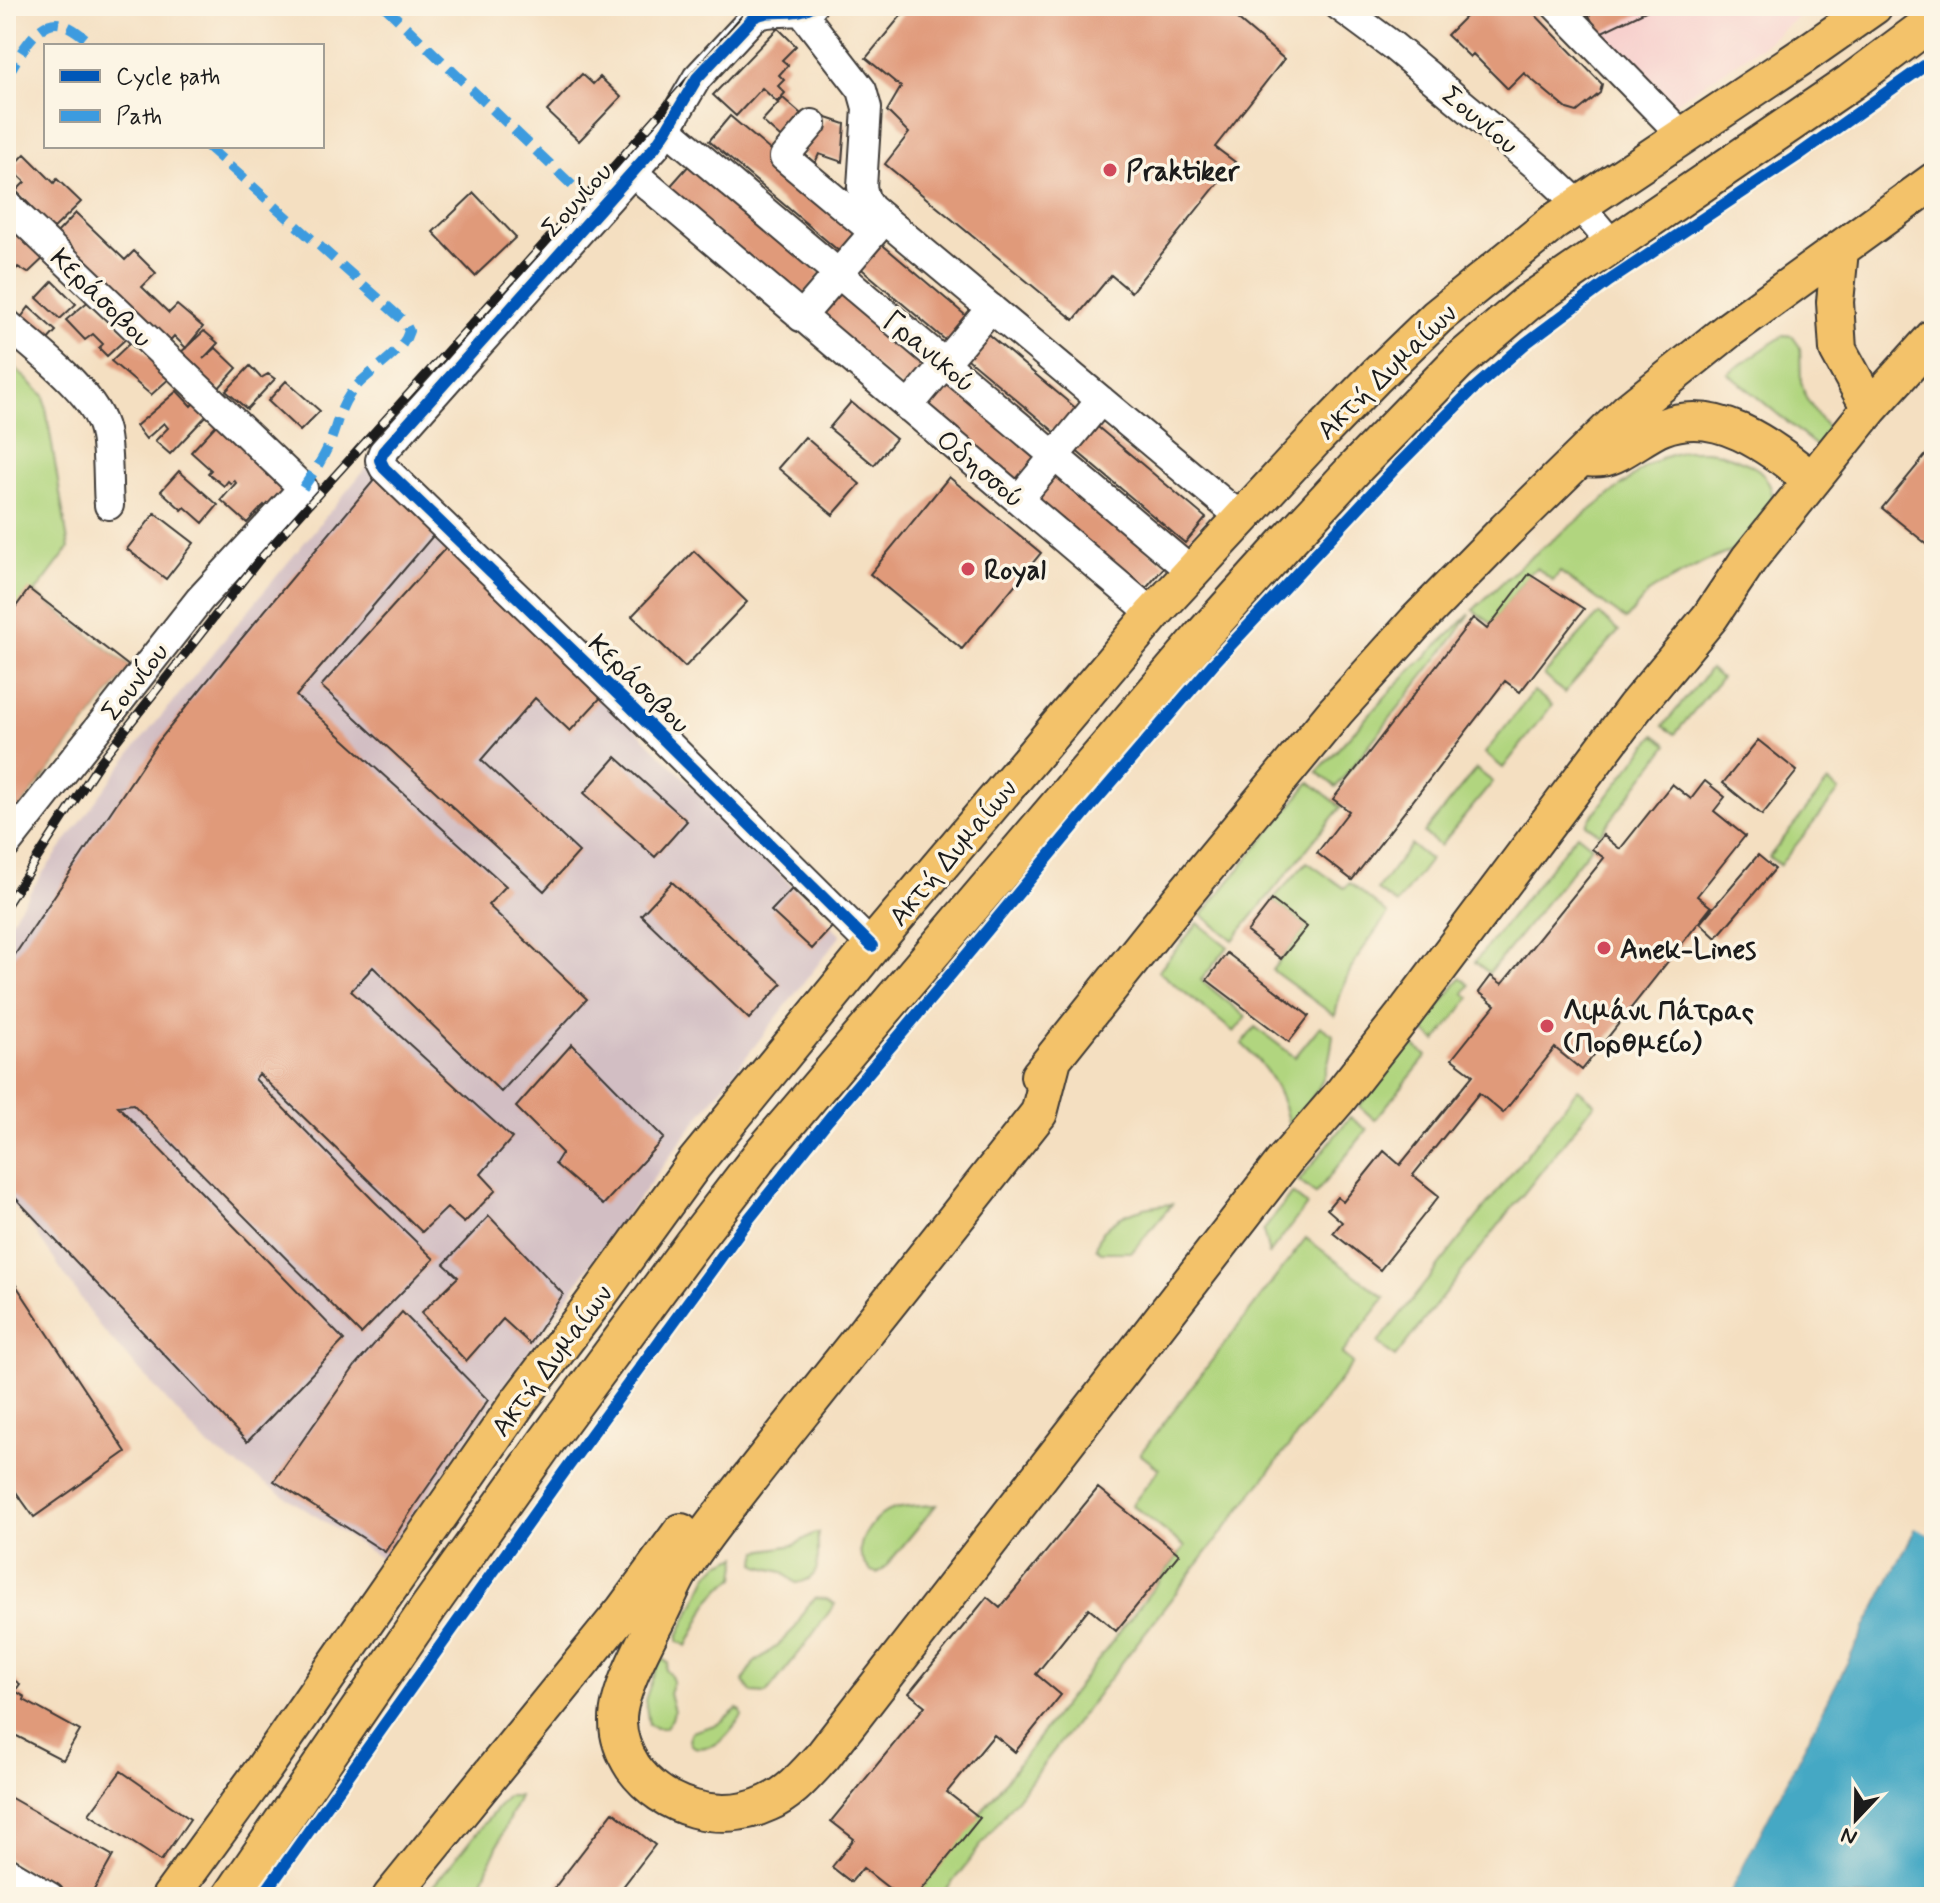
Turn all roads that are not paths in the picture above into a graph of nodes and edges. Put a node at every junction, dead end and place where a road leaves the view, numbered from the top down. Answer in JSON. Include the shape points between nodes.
{"nodes":[{"id":1,"x":1339,"y":6,"type":"edge"},
{"id":2,"x":1556,"y":6,"type":"edge"},
{"id":3,"x":1874,"y":6,"type":"edge"},
{"id":4,"x":809,"y":8,"type":"edge"},
{"id":5,"x":1934,"y":20,"type":"edge"},
{"id":6,"x":812,"y":124,"type":"dead end"},
{"id":7,"x":667,"y":129,"type":"junction"},
{"id":8,"x":1683,"y":136,"type":"junction"},
{"id":9,"x":632,"y":172,"type":"junction"},
{"id":10,"x":1934,"y":181,"type":"edge"},
{"id":11,"x":6,"y":204,"type":"edge"},
{"id":12,"x":1579,"y":205,"type":"junction"},
{"id":13,"x":874,"y":222,"type":"junction"},
{"id":14,"x":1612,"y":244,"type":"junction"},
{"id":15,"x":1840,"y":250,"type":"junction"},
{"id":16,"x":838,"y":273,"type":"junction"},
{"id":17,"x":991,"y":308,"type":"junction"},
{"id":18,"x":801,"y":317,"type":"junction"},
{"id":19,"x":6,"y":323,"type":"edge"},
{"id":20,"x":1934,"y":337,"type":"edge"},
{"id":21,"x":945,"y":363,"type":"junction"},
{"id":22,"x":1101,"y":400,"type":"junction"},
{"id":23,"x":908,"y":407,"type":"junction"},
{"id":24,"x":1870,"y":408,"type":"junction"},
{"id":25,"x":383,"y":452,"type":"joint"},
{"id":26,"x":1055,"y":456,"type":"junction"},
{"id":27,"x":1578,"y":458,"type":"junction"},
{"id":28,"x":1812,"y":480,"type":"junction"},
{"id":29,"x":303,"y":488,"type":"joint"},
{"id":30,"x":1019,"y":499,"type":"junction"},
{"id":31,"x":109,"y":505,"type":"dead end"},
{"id":32,"x":1243,"y":519,"type":"junction"},
{"id":33,"x":1193,"y":573,"type":"junction"},
{"id":34,"x":1153,"y":614,"type":"junction"},
{"id":35,"x":6,"y":845,"type":"edge"},
{"id":36,"x":872,"y":946,"type":"junction"},
{"id":37,"x":1053,"y":1059,"type":"junction"},
{"id":38,"x":6,"y":1871,"type":"edge"},
{"id":39,"x":50,"y":1897,"type":"edge"},
{"id":40,"x":170,"y":1897,"type":"edge"},
{"id":41,"x":231,"y":1897,"type":"edge"},
{"id":42,"x":391,"y":1897,"type":"edge"}],
"edges":[{"from":1,"to":12,"type":"street","name":"Σουνίου","via":[[1478,115]]},
{"from":2,"to":8,"type":"street"},
{"from":3,"to":8,"type":"main road","name":"Ακτή Δυμαίων"},
{"from":4,"to":7,"type":"street","name":"Σουνίου","via":[[754,17],[697,78]]},
{"from":4,"to":13,"type":"street","via":[[807,19],[862,90],[867,108],[862,187]]},
{"from":5,"to":14,"type":"main road","name":"Ακτή Δυμαίων"},
{"from":6,"to":13,"type":"street","via":[[784,157]]},
{"from":7,"to":9,"type":"street","name":"Σουνίου"},
{"from":7,"to":16,"type":"street","name":"Γρανικού"},
{"from":8,"to":12,"type":"main road","name":"Ακτή Δυμαίων"},
{"from":9,"to":18,"type":"street","name":"Οδησσού"},
{"from":9,"to":25,"type":"street","name":"Σουνίου"},
{"from":10,"to":15,"type":"main road"},
{"from":11,"to":29,"type":"street","name":"Κεράσοβου"},
{"from":12,"to":14,"type":"street","name":"Σουνίου"},
{"from":12,"to":32,"type":"main road","name":"Ακτή Δυμαίων","via":[[1417,335]]},
{"from":13,"to":16,"type":"street"},
{"from":13,"to":17,"type":"street"},
{"from":14,"to":41,"type":"main road","name":"Ακτή Δυμαίων","via":[[1491,333],[1357,466],[1202,636],[762,1153],[546,1442]]},
{"from":15,"to":24,"type":"main road","via":[[1838,350]]},
{"from":15,"to":27,"type":"main road","via":[[1730,329]]},
{"from":16,"to":18,"type":"street"},
{"from":16,"to":21,"type":"street","name":"Γρανικού"},
{"from":17,"to":21,"type":"street"},
{"from":17,"to":22,"type":"street"},
{"from":18,"to":23,"type":"street","name":"Οδησσού"},
{"from":19,"to":31,"type":"street","via":[[96,410],[105,433]]},
{"from":20,"to":24,"type":"main road"},
{"from":21,"to":23,"type":"street"},
{"from":21,"to":26,"type":"street","name":"Γρανικού"},
{"from":22,"to":26,"type":"street"},
{"from":22,"to":32,"type":"street"},
{"from":23,"to":30,"type":"street","name":"Οδησσού"},
{"from":24,"to":28,"type":"main road"},
{"from":25,"to":36,"type":"street","name":"Κεράσοβου","via":[[384,468]]},
{"from":26,"to":30,"type":"street"},
{"from":26,"to":33,"type":"street","name":"Γρανικού"},
{"from":27,"to":28,"type":"main road","via":[[1605,458],[1662,427],[1705,421],[1751,437]]},
{"from":27,"to":37,"type":"main road","via":[[1336,711]]},
{"from":28,"to":37,"type":"main road","via":[[1385,1039],[1285,1160],[823,1756],[790,1790],[746,1811],[696,1810],[673,1801],[643,1779],[628,1759],[617,1719],[622,1694],[680,1572],[1039,1113]]},
{"from":29,"to":35,"type":"street","name":"Σουνίου","via":[[200,599]]},
{"from":30,"to":34,"type":"street","name":"Οδησσού"},
{"from":32,"to":33,"type":"main road","name":"Ακτή Δυμαίων"},
{"from":33,"to":34,"type":"main road","name":"Ακτή Δυμαίων"},
{"from":34,"to":36,"type":"main road","name":"Ακτή Δυμαίων"},
{"from":36,"to":40,"type":"main road","name":"Ακτή Δυμαίων","via":[[677,1186],[503,1423]]},
{"from":37,"to":42,"type":"main road","via":[[865,1292],[624,1610]]},
{"from":38,"to":39,"type":"street"}]}
